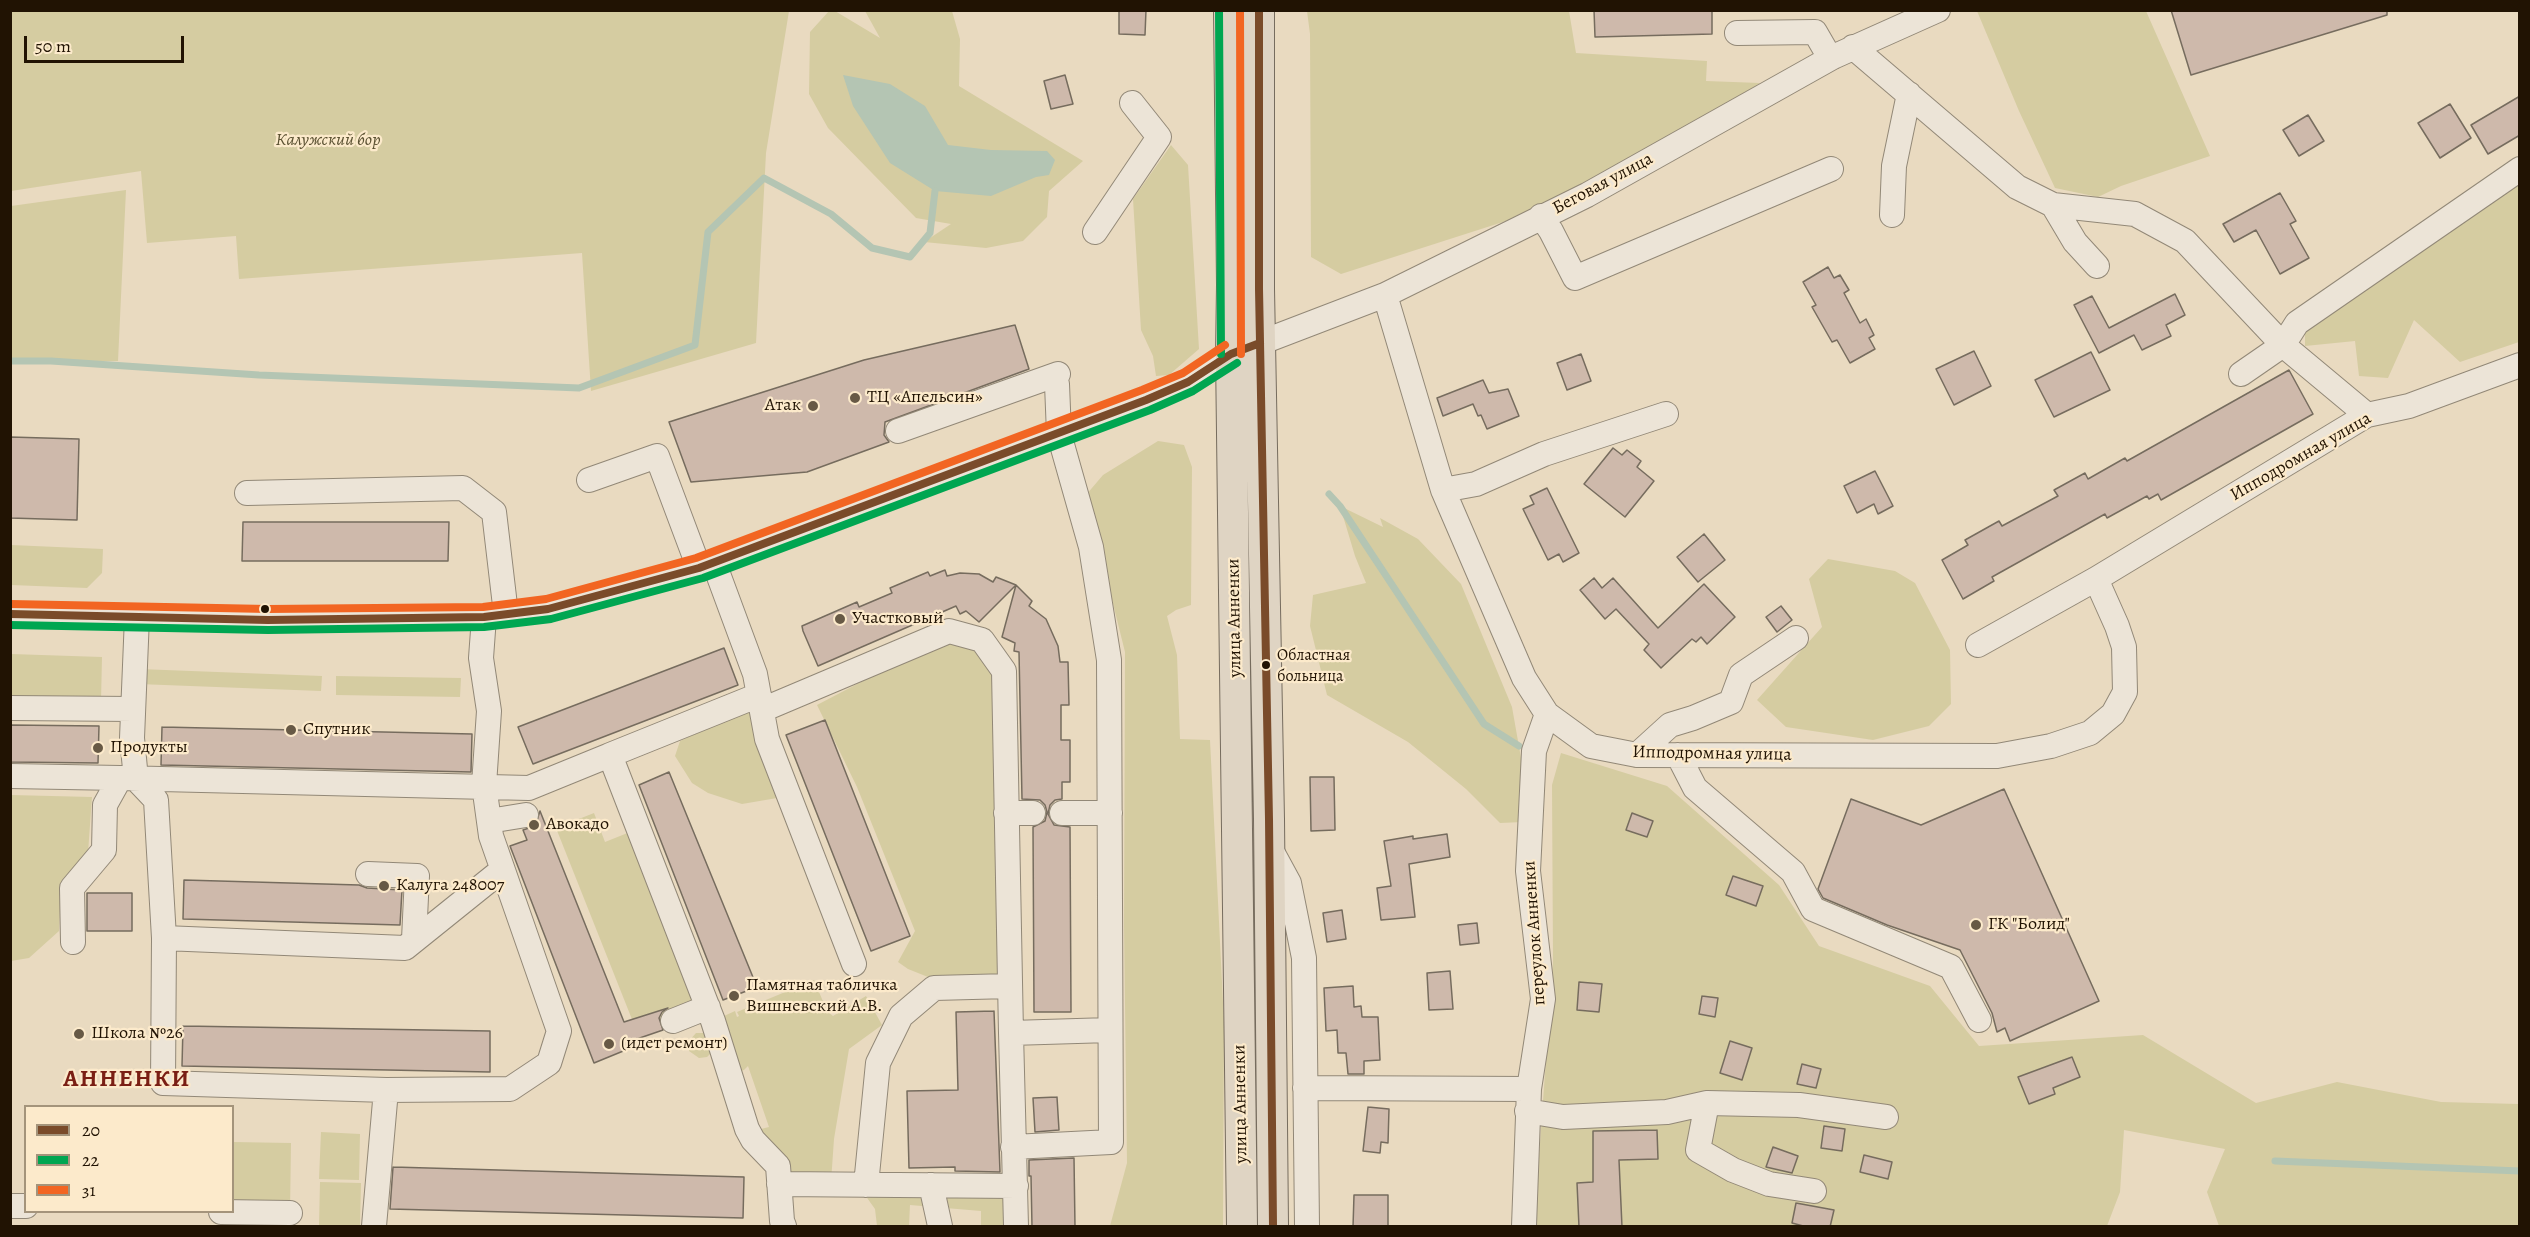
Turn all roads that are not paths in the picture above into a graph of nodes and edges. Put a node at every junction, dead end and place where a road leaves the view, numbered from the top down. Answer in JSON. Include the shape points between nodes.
{"nodes":[{"id":1,"x":1229,"y":10,"type":"edge"},
{"id":2,"x":1258,"y":10,"type":"edge"},
{"id":3,"x":1938,"y":10,"type":"edge"},
{"id":4,"x":1737,"y":33,"type":"dead end"},
{"id":5,"x":1843,"y":52,"type":"junction"},
{"id":6,"x":1909,"y":94,"type":"junction"},
{"id":7,"x":1132,"y":103,"type":"dead end"},
{"id":8,"x":1831,"y":169,"type":"dead end"},
{"id":9,"x":2520,"y":169,"type":"edge"},
{"id":10,"x":2053,"y":205,"type":"junction"},
{"id":11,"x":1892,"y":215,"type":"dead end"},
{"id":12,"x":1541,"y":216,"type":"junction"},
{"id":13,"x":1095,"y":232,"type":"dead end"},
{"id":14,"x":2097,"y":266,"type":"dead end"},
{"id":15,"x":1384,"y":295,"type":"junction"},
{"id":16,"x":1260,"y":343,"type":"junction"},
{"id":17,"x":2283,"y":345,"type":"junction"},
{"id":18,"x":1231,"y":354,"type":"junction"},
{"id":19,"x":2520,"y":365,"type":"edge"},
{"id":20,"x":2241,"y":374,"type":"dead end"},
{"id":21,"x":1666,"y":414,"type":"dead end"},
{"id":22,"x":2367,"y":415,"type":"junction"},
{"id":23,"x":898,"y":431,"type":"dead end"},
{"id":24,"x":1059,"y":434,"type":"junction"},
{"id":25,"x":589,"y":480,"type":"dead end"},
{"id":26,"x":1443,"y":490,"type":"junction"},
{"id":27,"x":247,"y":493,"type":"dead end"},
{"id":28,"x":707,"y":565,"type":"junction"},
{"id":29,"x":2096,"y":579,"type":"junction"},
{"id":30,"x":10,"y":614,"type":"edge"},
{"id":31,"x":495,"y":615,"type":"junction"},
{"id":32,"x":137,"y":617,"type":"junction"},
{"id":33,"x":1796,"y":638,"type":"dead end"},
{"id":34,"x":1978,"y":645,"type":"dead end"},
{"id":35,"x":760,"y":702,"type":"junction"},
{"id":36,"x":10,"y":708,"type":"edge"},
{"id":37,"x":133,"y":709,"type":"junction"},
{"id":38,"x":1547,"y":714,"type":"junction"},
{"id":39,"x":610,"y":755,"type":"junction"},
{"id":40,"x":1637,"y":755,"type":"junction"},
{"id":41,"x":1678,"y":755,"type":"junction"},
{"id":42,"x":10,"y":776,"type":"edge"},
{"id":43,"x":128,"y":778,"type":"junction"},
{"id":44,"x":484,"y":785,"type":"junction"},
{"id":45,"x":509,"y":787,"type":"junction"},
{"id":46,"x":1006,"y":813,"type":"junction"},
{"id":47,"x":1033,"y":813,"type":"dead end"},
{"id":48,"x":1062,"y":813,"type":"dead end"},
{"id":49,"x":1110,"y":813,"type":"junction"},
{"id":50,"x":489,"y":821,"type":"junction"},
{"id":51,"x":1268,"y":844,"type":"junction"},
{"id":52,"x":502,"y":870,"type":"junction"},
{"id":53,"x":368,"y":874,"type":"dead end"},
{"id":54,"x":164,"y":938,"type":"junction"},
{"id":55,"x":414,"y":939,"type":"junction"},
{"id":56,"x":73,"y":942,"type":"dead end"},
{"id":57,"x":854,"y":964,"type":"dead end"},
{"id":58,"x":1010,"y":986,"type":"junction"},
{"id":59,"x":708,"y":1007,"type":"junction"},
{"id":60,"x":1979,"y":1020,"type":"dead end"},
{"id":61,"x":673,"y":1021,"type":"dead end"},
{"id":62,"x":1110,"y":1030,"type":"junction"},
{"id":63,"x":1011,"y":1033,"type":"junction"},
{"id":64,"x":1305,"y":1089,"type":"junction"},
{"id":65,"x":386,"y":1090,"type":"junction"},
{"id":66,"x":1528,"y":1100,"type":"junction"},
{"id":67,"x":1707,"y":1103,"type":"junction"},
{"id":68,"x":1886,"y":1117,"type":"dead end"},
{"id":69,"x":1013,"y":1148,"type":"junction"},
{"id":70,"x":779,"y":1185,"type":"junction"},
{"id":71,"x":866,"y":1185,"type":"junction"},
{"id":72,"x":931,"y":1185,"type":"junction"},
{"id":73,"x":1016,"y":1186,"type":"junction"},
{"id":74,"x":1814,"y":1191,"type":"dead end"},
{"id":75,"x":234,"y":1212,"type":"edge"},
{"id":76,"x":290,"y":1213,"type":"dead end"},
{"id":77,"x":780,"y":1225,"type":"edge"},
{"id":78,"x":374,"y":1227,"type":"edge"},
{"id":79,"x":940,"y":1227,"type":"edge"},
{"id":80,"x":1016,"y":1227,"type":"edge"},
{"id":81,"x":1242,"y":1227,"type":"edge"},
{"id":82,"x":1272,"y":1227,"type":"edge"},
{"id":83,"x":1307,"y":1227,"type":"edge"},
{"id":84,"x":1524,"y":1227,"type":"edge"}],
"edges":[{"from":1,"to":18,"type":"main road","name":"улица Анненки"},
{"from":2,"to":16,"type":"main road","name":"улица Анненки"},
{"from":3,"to":5,"type":"street","name":"Беговая улица"},
{"from":4,"to":5,"type":"street","via":[[1815,32],[1826,51]]},
{"from":5,"to":6,"type":"street"},
{"from":5,"to":12,"type":"street","name":"Беговая улица","via":[[1587,195]]},
{"from":6,"to":10,"type":"street","via":[[2017,187]]},
{"from":6,"to":11,"type":"street","via":[[1894,166]]},
{"from":7,"to":13,"type":"street","via":[[1159,137]]},
{"from":8,"to":12,"type":"street","via":[[1575,278]]},
{"from":9,"to":17,"type":"street","via":[[2297,323]]},
{"from":10,"to":14,"type":"street","via":[[2075,242]]},
{"from":10,"to":17,"type":"street","via":[[2135,214],[2185,241]]},
{"from":12,"to":15,"type":"street","name":"Беговая улица"},
{"from":15,"to":16,"type":"street","name":"Беговая улица"},
{"from":15,"to":26,"type":"street","name":"Ипподромная улица"},
{"from":16,"to":18,"type":"street","name":"Беговая улица"},
{"from":16,"to":51,"type":"main road","name":"улица Анненки"},
{"from":17,"to":20,"type":"street"},
{"from":17,"to":22,"type":"street"},
{"from":18,"to":24,"type":"street","name":"Беговая улица","via":[[1188,382]]},
{"from":18,"to":81,"type":"main road","name":"улица Анненки"},
{"from":19,"to":22,"type":"street","name":"Ипподромная улица","via":[[2409,406]]},
{"from":21,"to":26,"type":"street","via":[[1544,454],[1476,484]]},
{"from":22,"to":29,"type":"street","name":"Ипподромная улица"},
{"from":23,"to":24,"type":"street","via":[[1057,379]]},
{"from":24,"to":28,"type":"street","name":"Беговая улица"},
{"from":24,"to":49,"type":"street","via":[[1091,547],[1109,660]]},
{"from":25,"to":28,"type":"street","via":[[657,456]]},
{"from":26,"to":38,"type":"street","name":"Ипподромная улица","via":[[1524,678]]},
{"from":27,"to":31,"type":"street","via":[[463,488],[494,512]]},
{"from":28,"to":31,"type":"street","name":"Беговая улица","via":[[548,609]]},
{"from":28,"to":35,"type":"street","via":[[755,674]]},
{"from":29,"to":34,"type":"street","name":"Ипподромная улица"},
{"from":29,"to":41,"type":"street","name":"Ипподромная улица","via":[[2124,647],[2125,692],[2113,714],[2090,733],[2051,746],[1997,756]]},
{"from":30,"to":32,"type":"street","name":"Беговая улица"},
{"from":31,"to":32,"type":"street","name":"Беговая улица","via":[[268,620]]},
{"from":31,"to":44,"type":"street","via":[[481,658],[489,711]]},
{"from":32,"to":37,"type":"street"},
{"from":33,"to":40,"type":"street","via":[[1742,675],[1731,702],[1670,724]]},
{"from":35,"to":39,"type":"street"},
{"from":35,"to":46,"type":"street","via":[[949,631],[982,640],[1004,671]]},
{"from":35,"to":57,"type":"street","via":[[767,739]]},
{"from":36,"to":37,"type":"street"},
{"from":37,"to":43,"type":"street"},
{"from":38,"to":40,"type":"street","name":"Ипподромная улица","via":[[1591,746]]},
{"from":38,"to":66,"type":"street","name":"переулок Анненки","via":[[1534,751],[1528,872],[1543,999]]},
{"from":39,"to":45,"type":"street","via":[[530,788]]},
{"from":39,"to":59,"type":"street"},
{"from":40,"to":41,"type":"street","name":"Ипподромная улица"},
{"from":41,"to":60,"type":"street","via":[[1695,788],[1793,872],[1813,909],[1952,967]]},
{"from":42,"to":43,"type":"street"},
{"from":43,"to":44,"type":"street"},
{"from":43,"to":54,"type":"street","via":[[156,800]]},
{"from":43,"to":56,"type":"street","via":[[105,805],[104,850],[72,888]]},
{"from":44,"to":45,"type":"street"},
{"from":44,"to":50,"type":"street"},
{"from":45,"to":50,"type":"street","via":[[527,816]]},
{"from":46,"to":47,"type":"street"},
{"from":46,"to":58,"type":"street"},
{"from":48,"to":49,"type":"street"},
{"from":49,"to":62,"type":"street"},
{"from":50,"to":52,"type":"street"},
{"from":51,"to":64,"type":"street","via":[[1289,883],[1304,958]]},
{"from":51,"to":82,"type":"main road","name":"улица Анненки"},
{"from":52,"to":55,"type":"street"},
{"from":52,"to":65,"type":"street","via":[[559,1031],[549,1063],[510,1089]]},
{"from":53,"to":55,"type":"street","via":[[417,876]]},
{"from":54,"to":55,"type":"street","via":[[405,948]]},
{"from":54,"to":65,"type":"street","via":[[163,1083]]},
{"from":58,"to":63,"type":"street"},
{"from":58,"to":71,"type":"street","via":[[934,988],[901,1016],[878,1063]]},
{"from":59,"to":61,"type":"street"},
{"from":59,"to":70,"type":"street","via":[[747,1130],[778,1166]]},
{"from":62,"to":63,"type":"street"},
{"from":62,"to":69,"type":"street","via":[[1111,1142]]},
{"from":63,"to":69,"type":"street"},
{"from":64,"to":66,"type":"street"},
{"from":64,"to":83,"type":"street"},
{"from":65,"to":78,"type":"street"},
{"from":66,"to":67,"type":"street","via":[[1563,1117],[1666,1112]]},
{"from":66,"to":84,"type":"street","name":"переулок Анненки"},
{"from":67,"to":68,"type":"street","via":[[1799,1105]]},
{"from":67,"to":74,"type":"street","via":[[1698,1150],[1732,1170],[1769,1184]]},
{"from":69,"to":73,"type":"street"},
{"from":70,"to":71,"type":"street"},
{"from":70,"to":77,"type":"street"},
{"from":71,"to":72,"type":"street"},
{"from":72,"to":73,"type":"street"},
{"from":72,"to":79,"type":"street"},
{"from":73,"to":80,"type":"street"},
{"from":75,"to":76,"type":"street"}]}
